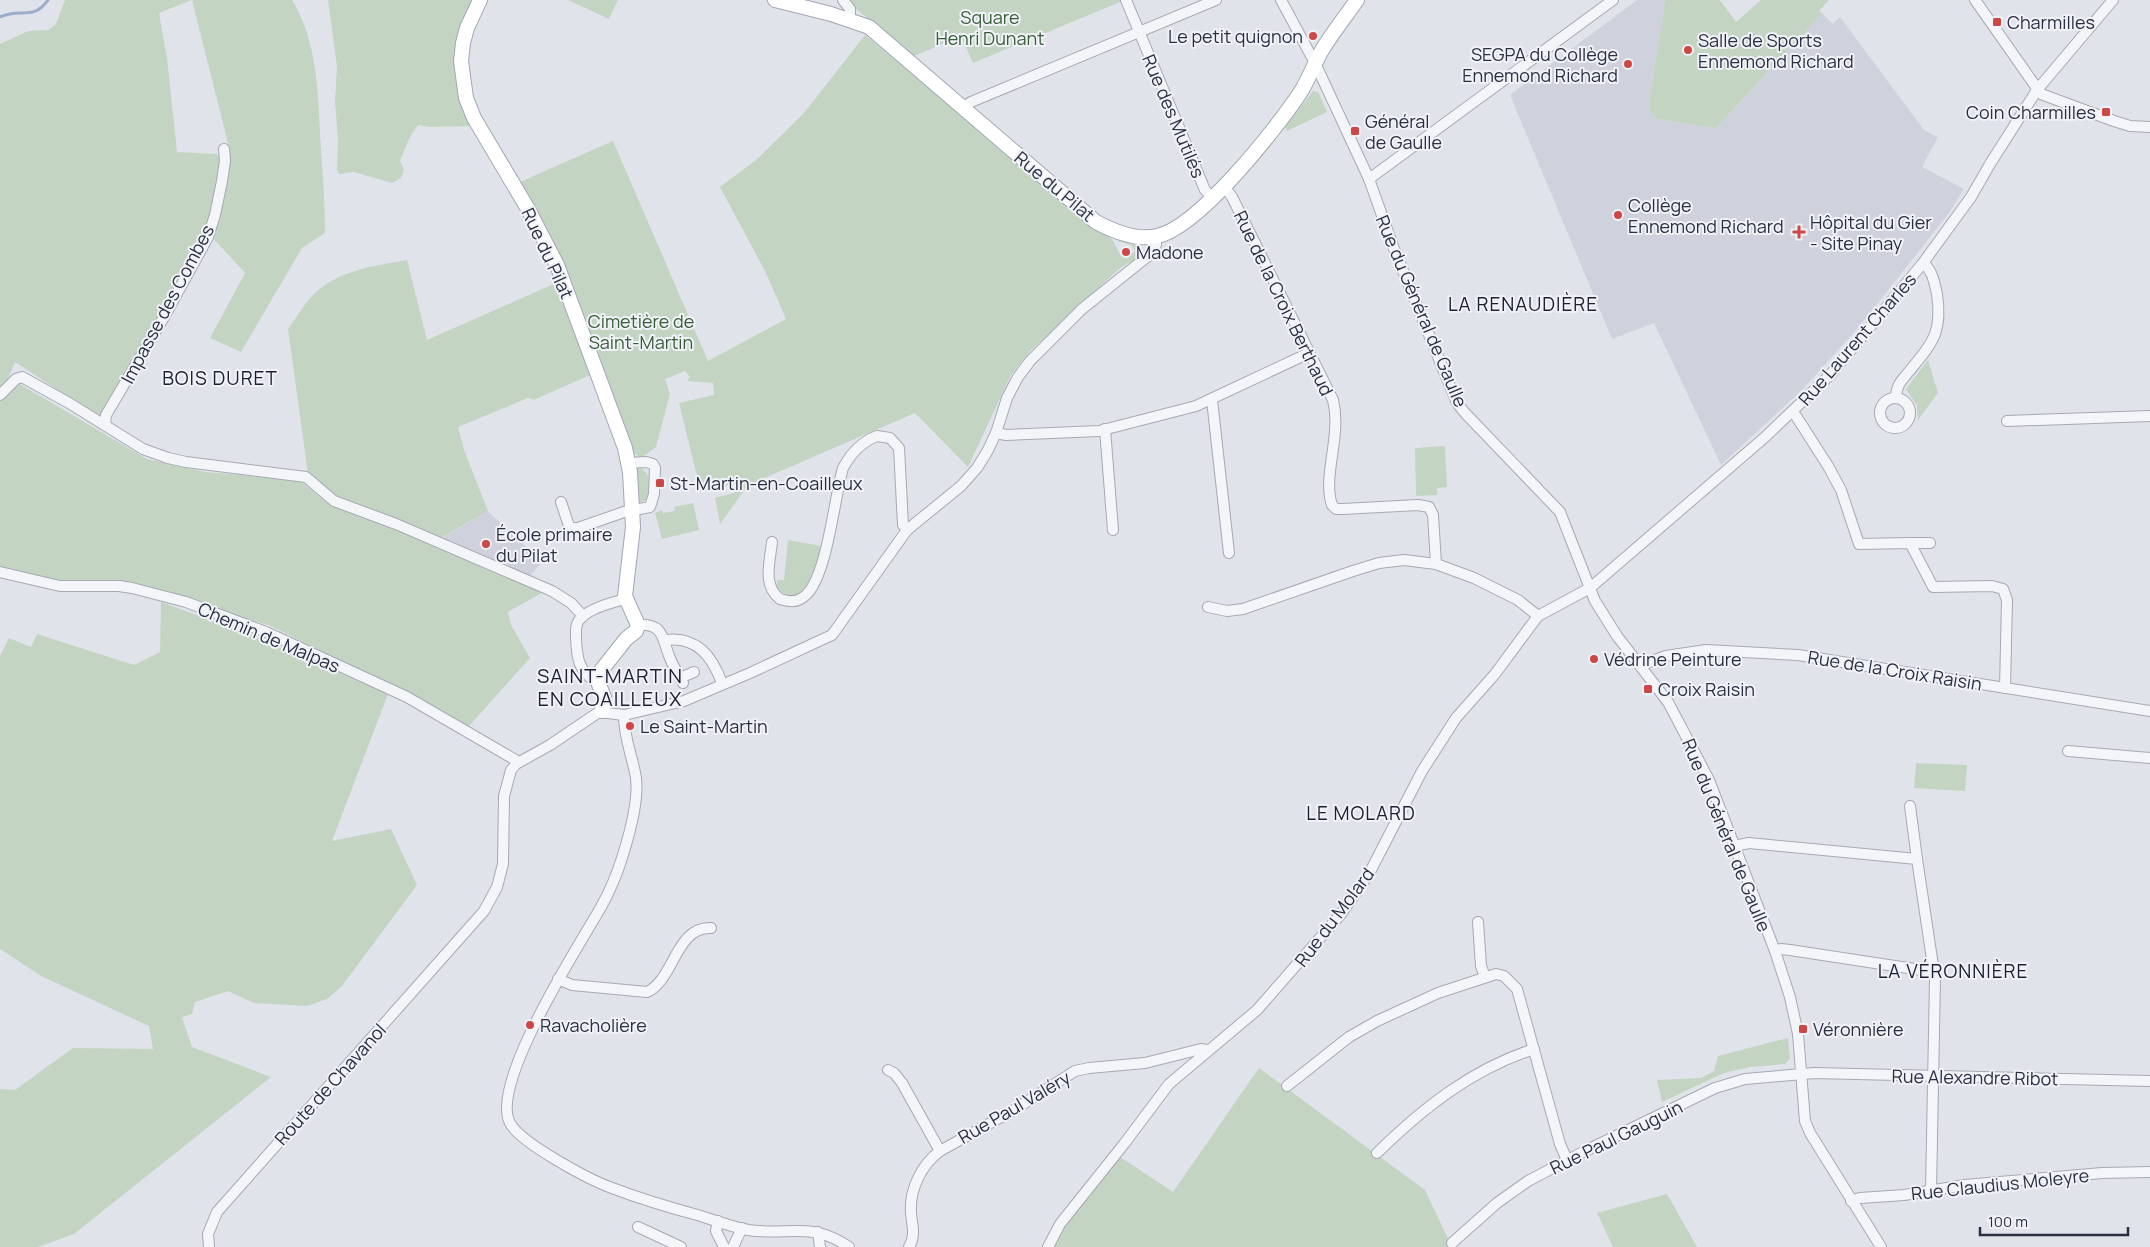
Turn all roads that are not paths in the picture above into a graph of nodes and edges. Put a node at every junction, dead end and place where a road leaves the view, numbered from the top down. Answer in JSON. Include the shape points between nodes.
{"nodes":[{"id":1,"x":480,"y":0,"type":"edge"},
{"id":2,"x":775,"y":0,"type":"edge"},
{"id":3,"x":843,"y":0,"type":"edge"},
{"id":4,"x":1126,"y":0,"type":"edge"},
{"id":5,"x":1216,"y":0,"type":"edge"},
{"id":6,"x":1281,"y":0,"type":"edge"},
{"id":7,"x":1358,"y":0,"type":"edge"},
{"id":8,"x":1613,"y":0,"type":"edge"},
{"id":9,"x":1975,"y":0,"type":"edge"},
{"id":10,"x":2113,"y":0,"type":"edge"},
{"id":11,"x":850,"y":19,"type":"junction"},
{"id":12,"x":1139,"y":32,"type":"junction"},
{"id":13,"x":1316,"y":65,"type":"junction"},
{"id":14,"x":2037,"y":90,"type":"junction"},
{"id":15,"x":964,"y":108,"type":"junction"},
{"id":16,"x":2150,"y":127,"type":"edge"},
{"id":17,"x":224,"y":150,"type":"dead end"},
{"id":18,"x":1369,"y":179,"type":"junction"},
{"id":19,"x":1224,"y":186,"type":"junction"},
{"id":20,"x":1213,"y":198,"type":"junction"},
{"id":21,"x":1156,"y":237,"type":"junction"},
{"id":22,"x":1923,"y":263,"type":"junction"},
{"id":23,"x":1309,"y":353,"type":"junction"},
{"id":24,"x":0,"y":395,"type":"edge"},
{"id":25,"x":1896,"y":398,"type":"dead end"},
{"id":26,"x":1212,"y":400,"type":"junction"},
{"id":27,"x":1796,"y":416,"type":"dead end"},
{"id":28,"x":2150,"y":416,"type":"edge"},
{"id":29,"x":2007,"y":421,"type":"dead end"},
{"id":30,"x":106,"y":425,"type":"junction"},
{"id":31,"x":1105,"y":429,"type":"junction"},
{"id":32,"x":996,"y":433,"type":"junction"},
{"id":33,"x":629,"y":463,"type":"junction"},
{"id":34,"x":561,"y":502,"type":"dead end"},
{"id":35,"x":633,"y":511,"type":"junction"},
{"id":36,"x":907,"y":530,"type":"junction"},
{"id":37,"x":1113,"y":530,"type":"dead end"},
{"id":38,"x":772,"y":542,"type":"dead end"},
{"id":39,"x":1910,"y":543,"type":"junction"},
{"id":40,"x":1930,"y":543,"type":"dead end"},
{"id":41,"x":1228,"y":553,"type":"dead end"},
{"id":42,"x":1436,"y":564,"type":"junction"},
{"id":43,"x":0,"y":572,"type":"edge"},
{"id":44,"x":1590,"y":588,"type":"junction"},
{"id":45,"x":626,"y":599,"type":"junction"},
{"id":46,"x":1208,"y":607,"type":"dead end"},
{"id":47,"x":582,"y":616,"type":"junction"},
{"id":48,"x":1538,"y":616,"type":"junction"},
{"id":49,"x":638,"y":625,"type":"junction"},
{"id":50,"x":665,"y":640,"type":"junction"},
{"id":51,"x":1640,"y":665,"type":"junction"},
{"id":52,"x":694,"y":672,"type":"dead end"},
{"id":53,"x":597,"y":682,"type":"junction"},
{"id":54,"x":722,"y":683,"type":"junction"},
{"id":55,"x":2005,"y":688,"type":"junction"},
{"id":56,"x":2150,"y":710,"type":"edge"},
{"id":57,"x":602,"y":711,"type":"junction"},
{"id":58,"x":624,"y":715,"type":"junction"},
{"id":59,"x":2068,"y":752,"type":"dead end"},
{"id":60,"x":2150,"y":758,"type":"edge"},
{"id":61,"x":519,"y":762,"type":"junction"},
{"id":62,"x":1910,"y":806,"type":"dead end"},
{"id":63,"x":1734,"y":846,"type":"junction"},
{"id":64,"x":1917,"y":859,"type":"junction"},
{"id":65,"x":1478,"y":922,"type":"dead end"},
{"id":66,"x":711,"y":928,"type":"dead end"},
{"id":67,"x":1775,"y":951,"type":"junction"},
{"id":68,"x":1934,"y":972,"type":"junction"},
{"id":69,"x":1484,"y":977,"type":"junction"},
{"id":70,"x":558,"y":979,"type":"junction"},
{"id":71,"x":1534,"y":1049,"type":"junction"},
{"id":72,"x":1208,"y":1050,"type":"junction"},
{"id":73,"x":888,"y":1070,"type":"dead end"},
{"id":74,"x":1800,"y":1073,"type":"junction"},
{"id":75,"x":1933,"y":1076,"type":"junction"},
{"id":76,"x":2150,"y":1081,"type":"edge"},
{"id":77,"x":1287,"y":1086,"type":"dead end"},
{"id":78,"x":940,"y":1151,"type":"junction"},
{"id":79,"x":1377,"y":1153,"type":"dead end"},
{"id":80,"x":1567,"y":1160,"type":"junction"},
{"id":81,"x":2150,"y":1172,"type":"edge"},
{"id":82,"x":1931,"y":1190,"type":"junction"},
{"id":83,"x":1851,"y":1201,"type":"junction"},
{"id":84,"x":718,"y":1221,"type":"junction"},
{"id":85,"x":638,"y":1227,"type":"dead end"},
{"id":86,"x":742,"y":1228,"type":"junction"},
{"id":87,"x":818,"y":1232,"type":"junction"},
{"id":88,"x":1452,"y":1243,"type":"dead end"},
{"id":89,"x":209,"y":1247,"type":"edge"},
{"id":90,"x":681,"y":1247,"type":"edge"},
{"id":91,"x":724,"y":1247,"type":"edge"},
{"id":92,"x":734,"y":1247,"type":"edge"},
{"id":93,"x":820,"y":1247,"type":"edge"},
{"id":94,"x":849,"y":1247,"type":"edge"},
{"id":95,"x":909,"y":1247,"type":"edge"},
{"id":96,"x":1048,"y":1247,"type":"edge"},
{"id":97,"x":1881,"y":1247,"type":"edge"}],
"edges":[{"from":1,"to":33,"type":"main road","name":"Rue du Pilat","via":[[463,43],[462,81],[466,98],[474,118],[557,265],[615,417]]},
{"from":2,"to":11,"type":"main road","name":"Rue du Pilat"},
{"from":3,"to":11,"type":"street","via":[[850,10]]},
{"from":4,"to":12,"type":"street","name":"Rue des Mutilés"},
{"from":5,"to":12,"type":"street"},
{"from":6,"to":13,"type":"street","name":"Rue du Général de Gaulle"},
{"from":7,"to":13,"type":"main road","via":[[1323,48]]},
{"from":8,"to":18,"type":"street"},
{"from":9,"to":14,"type":"street"},
{"from":10,"to":14,"type":"street","name":"Rue Laurent Charles"},
{"from":11,"to":15,"type":"main road","name":"Rue du Pilat","via":[[879,34]]},
{"from":12,"to":15,"type":"street","via":[[976,100]]},
{"from":12,"to":20,"type":"street","name":"Rue des Mutilés","via":[[1206,190]]},
{"from":13,"to":18,"type":"street","name":"Rue du Général de Gaulle"},
{"from":13,"to":19,"type":"main road","via":[[1291,106]]},
{"from":14,"to":16,"type":"street","via":[[2052,100],[2114,121]]},
{"from":14,"to":22,"type":"street","name":"Rue Laurent Charles","via":[[1971,198]]},
{"from":15,"to":21,"type":"main road","name":"Rue du Pilat","via":[[1096,222],[1120,232]]},
{"from":17,"to":30,"type":"street","name":"Impasse des Combes","via":[[222,181],[208,237],[106,415]]},
{"from":18,"to":44,"type":"street","name":"Rue du Général de Gaulle","via":[[1457,403],[1560,512]]},
{"from":19,"to":20,"type":"main road"},
{"from":19,"to":23,"type":"street","name":"Rue de la Croix Berthaud"},
{"from":20,"to":21,"type":"main road","via":[[1182,226]]},
{"from":21,"to":32,"type":"street","via":[[1156,245],[1148,256],[1082,310],[1030,362],[1007,398]]},
{"from":22,"to":25,"type":"street","via":[[1934,279],[1938,326],[1932,342],[1898,386]]},
{"from":22,"to":44,"type":"street","name":"Rue Laurent Charles","via":[[1852,351],[1798,407]]},
{"from":23,"to":26,"type":"street"},
{"from":23,"to":42,"type":"street","name":"Rue de la Croix Berthaud","via":[[1335,409],[1335,446],[1329,486],[1332,505],[1336,509],[1429,507],[1433,515]]},
{"from":24,"to":30,"type":"street","via":[[16,378],[22,377]]},
{"from":26,"to":31,"type":"street"},
{"from":26,"to":41,"type":"street"},
{"from":27,"to":39,"type":"street","via":[[1840,490],[1859,544]]},
{"from":28,"to":29,"type":"street"},
{"from":30,"to":47,"type":"street","via":[[137,446],[168,458],[306,477],[334,501],[396,524],[552,592],[571,603]]},
{"from":31,"to":32,"type":"street","via":[[1042,434]]},
{"from":31,"to":37,"type":"street"},
{"from":32,"to":36,"type":"street","via":[[987,452],[961,486]]},
{"from":33,"to":35,"type":"main road","name":"Rue du Pilat"},
{"from":33,"to":35,"type":"street","via":[[653,464],[656,472],[653,502],[645,509]]},
{"from":34,"to":35,"type":"street","via":[[569,526],[575,529]]},
{"from":35,"to":45,"type":"main road","name":"Rue du Pilat"},
{"from":36,"to":38,"type":"street","via":[[903,524],[899,448],[890,438],[877,436],[860,445],[843,468],[822,568],[803,598],[780,600],[770,588]]},
{"from":36,"to":54,"type":"street","via":[[832,635]]},
{"from":39,"to":40,"type":"street"},
{"from":39,"to":55,"type":"street","via":[[1933,588],[1992,586],[2003,589],[2007,600]]},
{"from":42,"to":46,"type":"street","via":[[1393,560],[1243,609],[1227,611]]},
{"from":42,"to":48,"type":"street","via":[[1501,590]]},
{"from":43,"to":61,"type":"street","name":"Chemin de Malpas","via":[[60,586],[132,588],[186,602],[266,632],[407,697]]},
{"from":44,"to":48,"type":"street","name":"Rue du Molard"},
{"from":44,"to":51,"type":"street","name":"Rue du Général de Gaulle","via":[[1605,619]]},
{"from":45,"to":47,"type":"street"},
{"from":45,"to":49,"type":"main road"},
{"from":47,"to":53,"type":"street","via":[[576,626],[576,653],[585,673]]},
{"from":48,"to":72,"type":"street","name":"Rue du Molard","via":[[1495,674],[1456,718],[1422,771],[1370,872],[1341,914],[1257,1010]]},
{"from":49,"to":50,"type":"street","via":[[654,627]]},
{"from":49,"to":53,"type":"main road","via":[[602,668],[596,677]]},
{"from":50,"to":52,"type":"street","via":[[670,659],[682,680]]},
{"from":50,"to":54,"type":"street","via":[[704,650]]},
{"from":51,"to":55,"type":"street","name":"Rue de la Croix Raisin","via":[[1666,656],[1706,650],[1798,655]]},
{"from":51,"to":63,"type":"street","name":"Rue du Général de Gaulle","via":[[1668,702],[1689,740],[1709,780]]},
{"from":53,"to":57,"type":"main road","via":[[603,690]]},
{"from":54,"to":58,"type":"street","via":[[684,701]]},
{"from":55,"to":56,"type":"street","name":"Rue de la Croix Raisin"},
{"from":57,"to":58,"type":"street"},
{"from":57,"to":61,"type":"street"},
{"from":58,"to":70,"type":"street","via":[[636,782],[628,839],[602,905]]},
{"from":59,"to":60,"type":"street"},
{"from":61,"to":89,"type":"street","name":"Route de Chavanol","via":[[511,770],[505,786],[504,849],[500,877],[492,898],[469,930],[217,1212],[208,1234]]},
{"from":62,"to":64,"type":"street"},
{"from":63,"to":64,"type":"street","via":[[1749,843]]},
{"from":63,"to":67,"type":"street","name":"Rue du Général de Gaulle"},
{"from":64,"to":68,"type":"street"},
{"from":65,"to":69,"type":"street"},
{"from":66,"to":70,"type":"street","via":[[693,932],[656,986],[647,992],[572,985]]},
{"from":67,"to":68,"type":"street","via":[[1784,949]]},
{"from":67,"to":74,"type":"street","name":"Rue du Général de Gaulle","via":[[1795,1016]]},
{"from":68,"to":75,"type":"street"},
{"from":69,"to":71,"type":"street","via":[[1504,976],[1517,988]]},
{"from":69,"to":77,"type":"street","via":[[1438,992],[1377,1021],[1349,1037]]},
{"from":70,"to":84,"type":"street","via":[[513,1076],[507,1104],[507,1116],[512,1126],[536,1146],[610,1188],[663,1207]]},
{"from":71,"to":79,"type":"street","via":[[1498,1063],[1440,1097]]},
{"from":71,"to":80,"type":"street"},
{"from":72,"to":78,"type":"street","name":"Rue Paul Valéry","via":[[1145,1063],[1075,1071]]},
{"from":72,"to":96,"type":"street","name":"Rue du Molard","via":[[1169,1084],[1060,1224]]},
{"from":73,"to":78,"type":"street","name":"Rue Paul Valéry","via":[[902,1083]]},
{"from":74,"to":75,"type":"street","name":"Rue Alexandre Ribot"},
{"from":74,"to":80,"type":"street","name":"Rue Paul Gauguin","via":[[1754,1078],[1715,1088]]},
{"from":74,"to":83,"type":"street","name":"Rue du Général de Gaulle","via":[[1805,1121]]},
{"from":75,"to":76,"type":"street","name":"Rue Alexandre Ribot"},
{"from":75,"to":82,"type":"street"},
{"from":78,"to":95,"type":"street","name":"Rue Paul Valéry","via":[[922,1171],[912,1194],[914,1237]]},
{"from":80,"to":88,"type":"street","name":"Rue Paul Gauguin","via":[[1528,1181]]},
{"from":81,"to":82,"type":"street","name":"Rue Claudius Moleyre"},
{"from":82,"to":83,"type":"street","name":"Rue Claudius Moleyre"},
{"from":83,"to":97,"type":"street","name":"Rue du Général de Gaulle"},
{"from":84,"to":86,"type":"street"},
{"from":84,"to":91,"type":"street","via":[[716,1231]]},
{"from":85,"to":90,"type":"street"},
{"from":86,"to":87,"type":"street"},
{"from":86,"to":92,"type":"street"},
{"from":87,"to":93,"type":"street"},
{"from":87,"to":94,"type":"street"}]}
